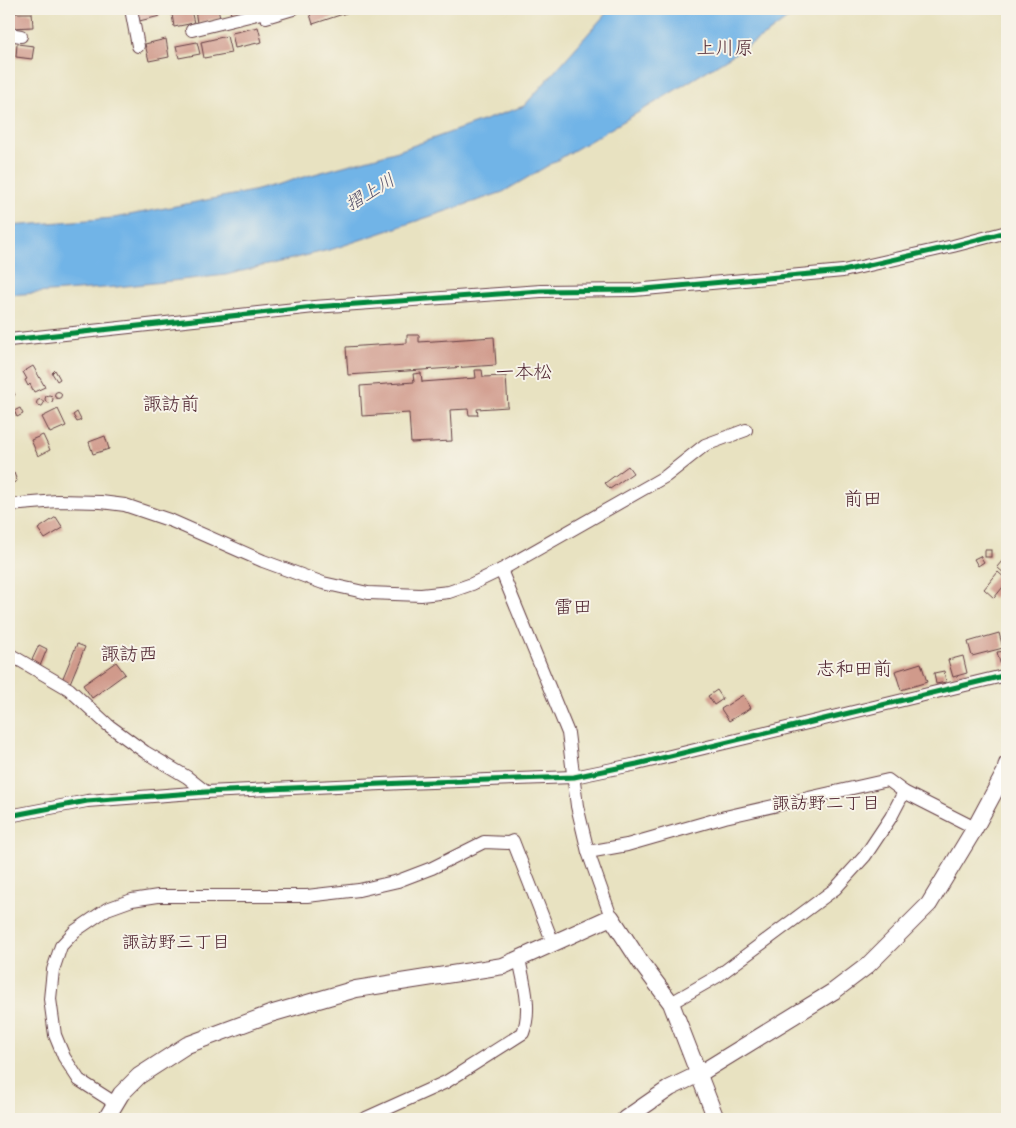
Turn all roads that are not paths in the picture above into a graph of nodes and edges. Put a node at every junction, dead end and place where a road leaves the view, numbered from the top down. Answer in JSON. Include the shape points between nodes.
{"nodes":[{"id":1,"x":131,"y":9,"type":"edge"},
{"id":2,"x":292,"y":9,"type":"edge"},
{"id":3,"x":265,"y":11,"type":"edge"},
{"id":4,"x":192,"y":30,"type":"dead end"},
{"id":5,"x":138,"y":46,"type":"dead end"},
{"id":6,"x":1007,"y":232,"type":"edge"},
{"id":7,"x":9,"y":340,"type":"edge"},
{"id":8,"x":746,"y":430,"type":"dead end"},
{"id":9,"x":9,"y":505,"type":"edge"},
{"id":10,"x":501,"y":570,"type":"junction"},
{"id":11,"x":9,"y":654,"type":"edge"},
{"id":12,"x":1007,"y":675,"type":"edge"},
{"id":13,"x":1007,"y":764,"type":"edge"},
{"id":14,"x":574,"y":777,"type":"junction"},
{"id":15,"x":206,"y":792,"type":"junction"},
{"id":16,"x":904,"y":792,"type":"junction"},
{"id":17,"x":9,"y":816,"type":"edge"},
{"id":18,"x":974,"y":828,"type":"junction"},
{"id":19,"x":588,"y":852,"type":"junction"},
{"id":20,"x":611,"y":917,"type":"junction"},
{"id":21,"x":553,"y":943,"type":"junction"},
{"id":22,"x":519,"y":959,"type":"junction"},
{"id":23,"x":671,"y":1003,"type":"junction"},
{"id":24,"x":699,"y":1074,"type":"junction"},
{"id":25,"x":115,"y":1103,"type":"junction"},
{"id":26,"x":106,"y":1119,"type":"edge"},
{"id":27,"x":364,"y":1119,"type":"edge"},
{"id":28,"x":625,"y":1119,"type":"edge"},
{"id":29,"x":716,"y":1119,"type":"edge"}],
"edges":[{"from":1,"to":5,"type":"street"},
{"from":2,"to":3,"type":"street","via":[[266,17]]},
{"from":3,"to":4,"type":"street"},
{"from":6,"to":7,"type":"street","via":[[842,271],[634,290],[541,291],[314,307]]},
{"from":8,"to":10,"type":"street","via":[[705,445],[666,476]]},
{"from":9,"to":10,"type":"street","via":[[57,501],[125,505],[315,580],[368,593],[421,595],[449,592]]},
{"from":10,"to":14,"type":"street","via":[[568,733]]},
{"from":11,"to":15,"type":"street","via":[[69,689],[108,725]]},
{"from":12,"to":14,"type":"street"},
{"from":13,"to":18,"type":"street"},
{"from":14,"to":15,"type":"street"},
{"from":14,"to":19,"type":"street"},
{"from":15,"to":17,"type":"street","via":[[87,801]]},
{"from":16,"to":18,"type":"street"},
{"from":16,"to":19,"type":"street","via":[[888,780]]},
{"from":16,"to":23,"type":"street","via":[[865,856],[835,889],[718,976]]},
{"from":18,"to":24,"type":"street","via":[[929,904],[867,966],[834,991]]},
{"from":19,"to":20,"type":"street"},
{"from":20,"to":21,"type":"street"},
{"from":20,"to":23,"type":"street"},
{"from":21,"to":22,"type":"street"},
{"from":21,"to":25,"type":"street","via":[[513,841],[484,842],[432,868],[398,881],[359,890],[307,896],[158,896],[115,906],[75,931],[61,946],[53,970],[50,999],[55,1035],[64,1057],[79,1080]]},
{"from":22,"to":25,"type":"street","via":[[503,966],[356,989],[270,1014],[187,1045],[139,1076]]},
{"from":22,"to":27,"type":"street","via":[[527,999],[527,1023],[523,1033],[446,1082]]},
{"from":23,"to":24,"type":"street"},
{"from":24,"to":28,"type":"street","via":[[670,1088]]},
{"from":24,"to":29,"type":"street"},
{"from":25,"to":26,"type":"street"}]}
